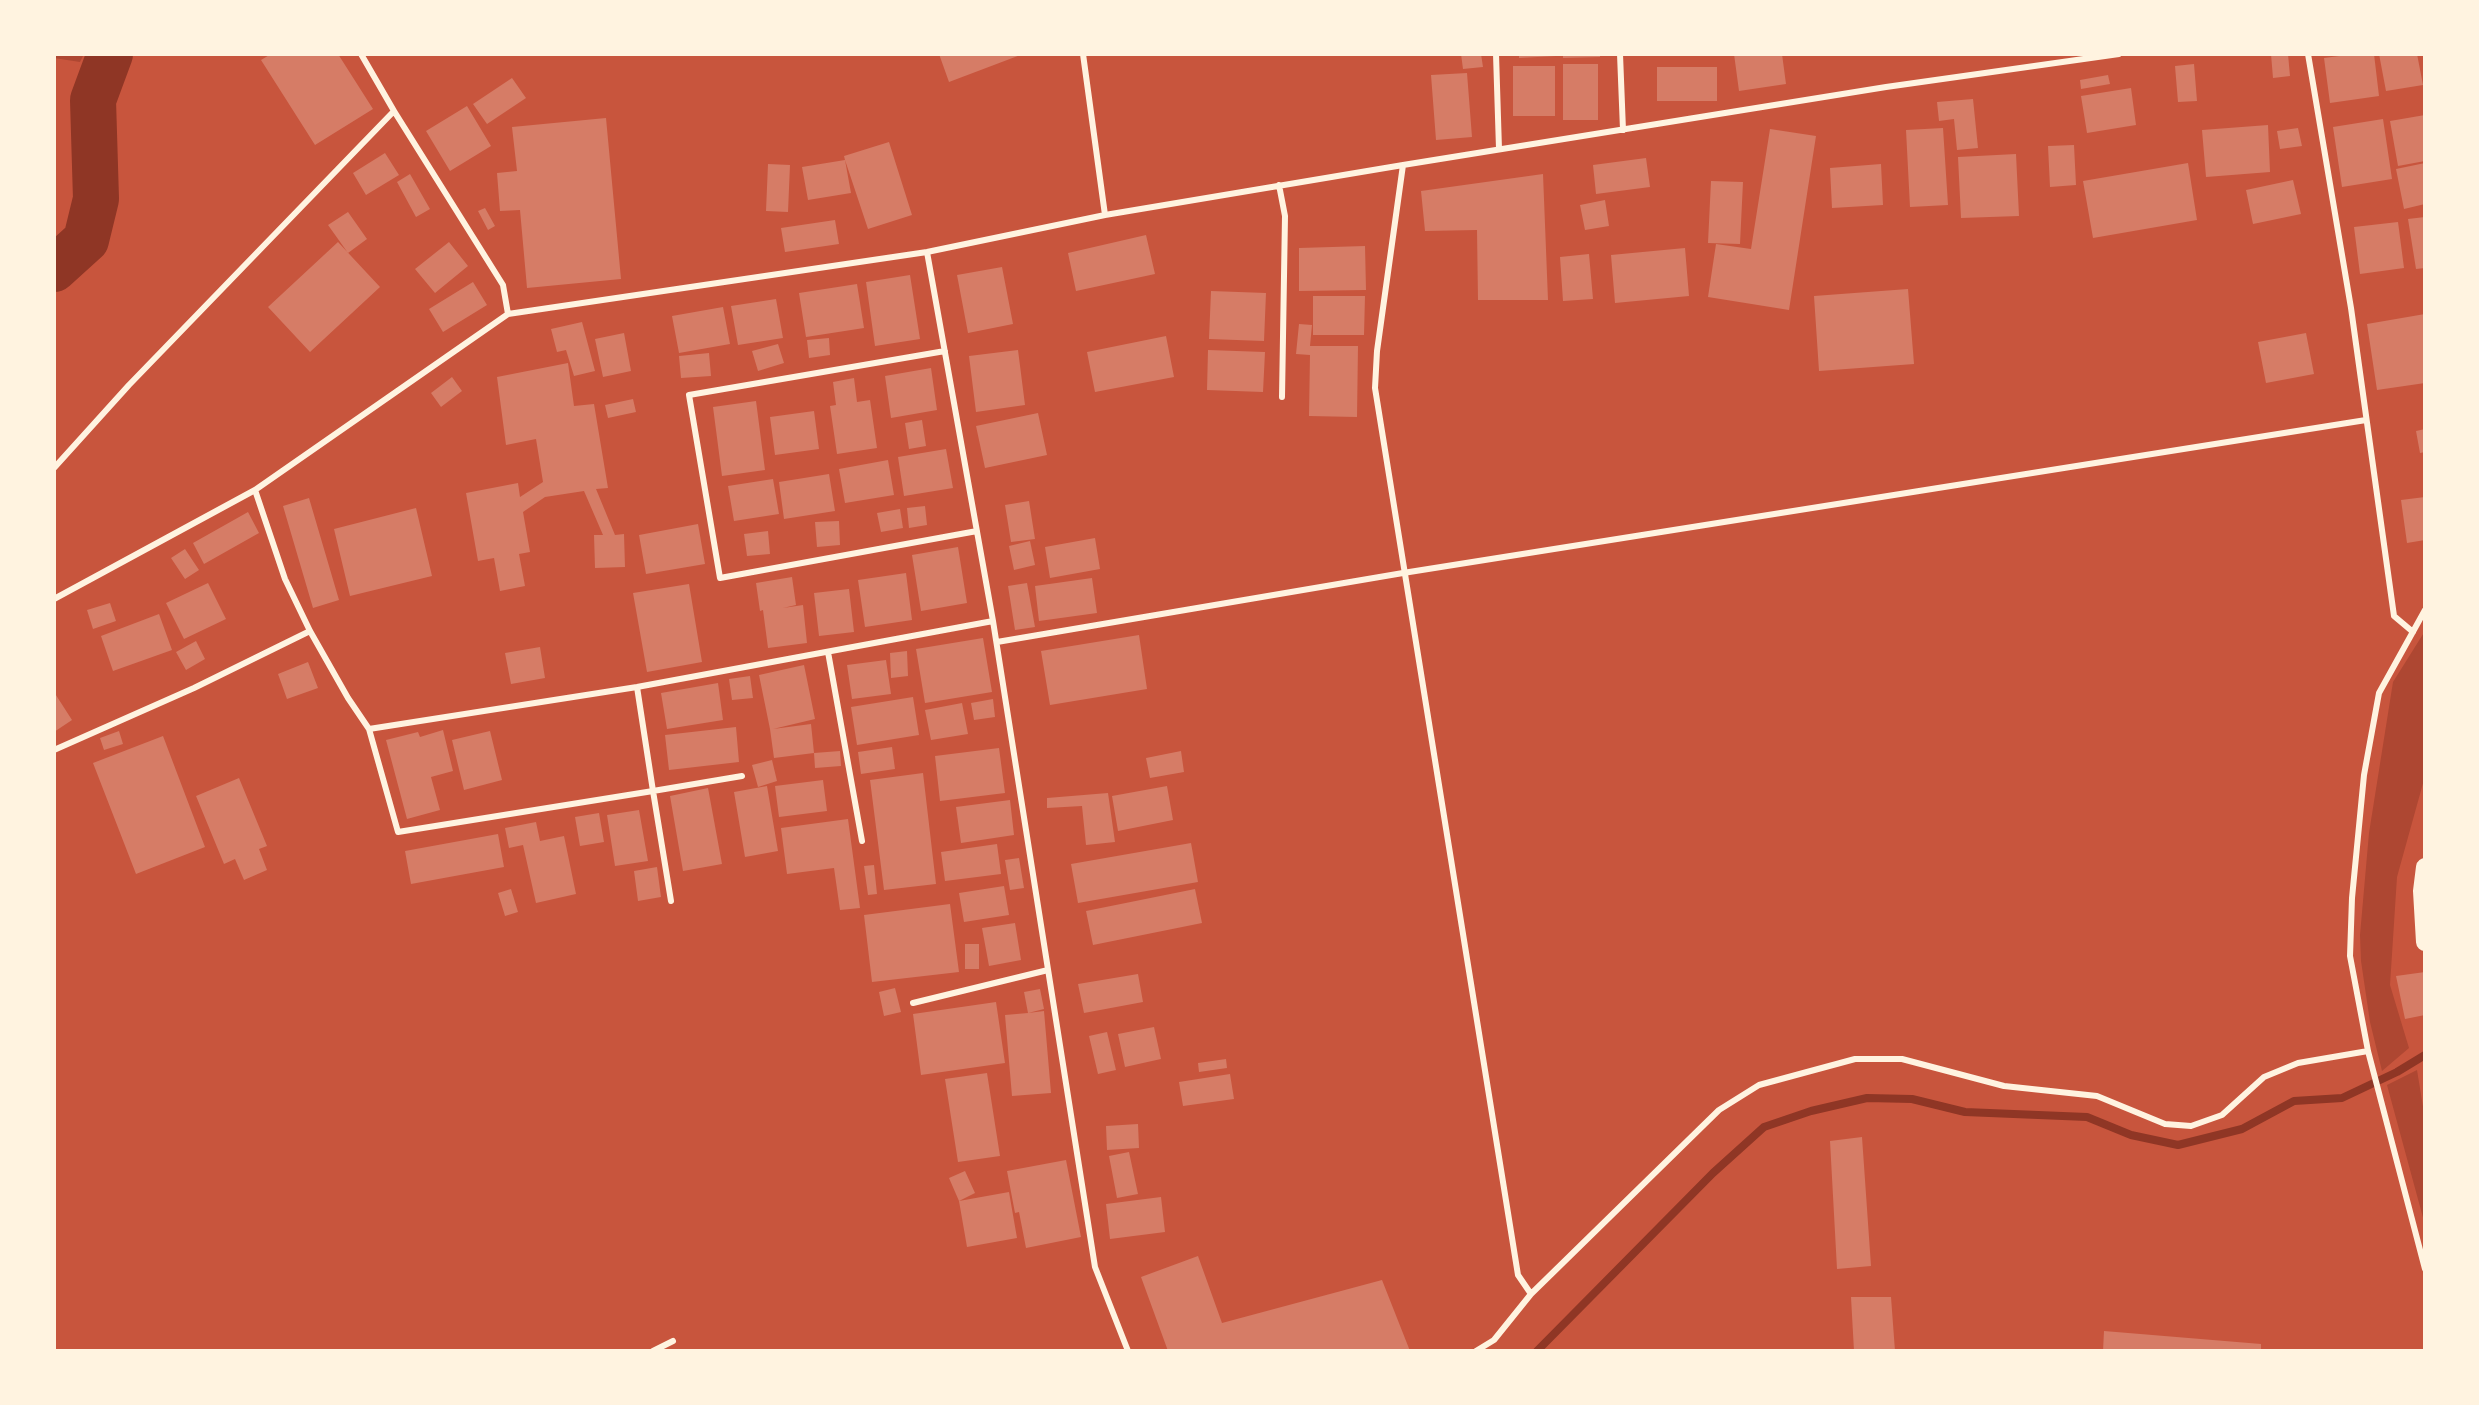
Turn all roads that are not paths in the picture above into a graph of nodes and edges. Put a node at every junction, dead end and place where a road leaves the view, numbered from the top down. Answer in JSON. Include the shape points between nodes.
{"nodes":[{"id":1,"x":361,"y":54,"type":"edge"},
{"id":2,"x":1083,"y":54,"type":"edge"},
{"id":3,"x":1496,"y":54,"type":"edge"},
{"id":4,"x":1620,"y":54,"type":"edge"},
{"id":5,"x":2119,"y":54,"type":"edge"},
{"id":6,"x":2308,"y":54,"type":"edge"},
{"id":7,"x":394,"y":111,"type":"junction"},
{"id":8,"x":1623,"y":130,"type":"junction"},
{"id":9,"x":1499,"y":149,"type":"junction"},
{"id":10,"x":1403,"y":165,"type":"junction"},
{"id":11,"x":1279,"y":186,"type":"junction"},
{"id":12,"x":1105,"y":215,"type":"junction"},
{"id":13,"x":927,"y":252,"type":"junction"},
{"id":14,"x":508,"y":314,"type":"junction"},
{"id":15,"x":945,"y":351,"type":"junction"},
{"id":16,"x":1282,"y":397,"type":"dead end"},
{"id":17,"x":2366,"y":420,"type":"junction"},
{"id":18,"x":54,"y":468,"type":"edge"},
{"id":19,"x":255,"y":490,"type":"junction"},
{"id":20,"x":977,"y":531,"type":"junction"},
{"id":21,"x":1403,"y":573,"type":"junction"},
{"id":22,"x":54,"y":599,"type":"edge"},
{"id":23,"x":2425,"y":610,"type":"edge"},
{"id":24,"x":993,"y":621,"type":"junction"},
{"id":25,"x":310,"y":631,"type":"junction"},
{"id":26,"x":2413,"y":632,"type":"junction"},
{"id":27,"x":997,"y":642,"type":"junction"},
{"id":28,"x":828,"y":652,"type":"junction"},
{"id":29,"x":637,"y":687,"type":"junction"},
{"id":30,"x":369,"y":729,"type":"junction"},
{"id":31,"x":54,"y":750,"type":"edge"},
{"id":32,"x":742,"y":776,"type":"dead end"},
{"id":33,"x":653,"y":791,"type":"junction"},
{"id":34,"x":862,"y":841,"type":"dead end"},
{"id":35,"x":2425,"y":867,"type":"edge"},
{"id":36,"x":671,"y":902,"type":"dead end"},
{"id":37,"x":2425,"y":942,"type":"edge"},
{"id":38,"x":1048,"y":970,"type":"junction"},
{"id":39,"x":913,"y":1003,"type":"dead end"},
{"id":40,"x":2368,"y":1051,"type":"junction"},
{"id":41,"x":2425,"y":1269,"type":"edge"},
{"id":42,"x":1531,"y":1294,"type":"junction"},
{"id":43,"x":673,"y":1341,"type":"dead end"},
{"id":44,"x":653,"y":1351,"type":"edge"},
{"id":45,"x":1128,"y":1351,"type":"edge"},
{"id":46,"x":1476,"y":1351,"type":"edge"}],
"edges":[{"from":1,"to":7,"type":"street"},
{"from":2,"to":12,"type":"street"},
{"from":3,"to":9,"type":"street"},
{"from":4,"to":8,"type":"street"},
{"from":5,"to":8,"type":"street"},
{"from":6,"to":17,"type":"street"},
{"from":7,"to":14,"type":"street","via":[[503,285]]},
{"from":7,"to":18,"type":"street"},
{"from":8,"to":9,"type":"street"},
{"from":9,"to":10,"type":"street"},
{"from":10,"to":11,"type":"street"},
{"from":10,"to":21,"type":"street","via":[[1375,388]]},
{"from":11,"to":12,"type":"street"},
{"from":11,"to":16,"type":"street","via":[[1285,216]]},
{"from":12,"to":13,"type":"street"},
{"from":13,"to":14,"type":"street"},
{"from":13,"to":15,"type":"street"},
{"from":14,"to":19,"type":"street"},
{"from":15,"to":20,"type":"street"},
{"from":15,"to":20,"type":"street","via":[[689,395],[720,578]]},
{"from":17,"to":21,"type":"street"},
{"from":17,"to":26,"type":"street","via":[[2394,616]]},
{"from":19,"to":22,"type":"street"},
{"from":19,"to":25,"type":"street","via":[[285,579]]},
{"from":20,"to":24,"type":"street"},
{"from":21,"to":27,"type":"street"},
{"from":21,"to":42,"type":"street","via":[[1518,1275]]},
{"from":23,"to":26,"type":"street"},
{"from":24,"to":27,"type":"street"},
{"from":24,"to":28,"type":"street"},
{"from":25,"to":30,"type":"street"},
{"from":25,"to":31,"type":"street"},
{"from":26,"to":40,"type":"street","via":[[2379,693],[2364,775],[2350,956]]},
{"from":27,"to":38,"type":"street"},
{"from":28,"to":29,"type":"street"},
{"from":28,"to":34,"type":"street"},
{"from":29,"to":30,"type":"street"},
{"from":29,"to":33,"type":"street"},
{"from":30,"to":33,"type":"street","via":[[398,832]]},
{"from":32,"to":33,"type":"street"},
{"from":33,"to":36,"type":"street"},
{"from":35,"to":37,"type":"highway"},
{"from":38,"to":39,"type":"street"},
{"from":38,"to":45,"type":"street","via":[[1095,1268]]},
{"from":40,"to":41,"type":"street"},
{"from":40,"to":42,"type":"street","via":[[2298,1063],[2264,1077],[2222,1115],[2191,1126],[2165,1124],[2097,1096],[2004,1086],[1902,1059],[1855,1059],[1759,1085],[1719,1110]]},
{"from":42,"to":46,"type":"street","via":[[1494,1340]]},
{"from":43,"to":44,"type":"street"}]}
